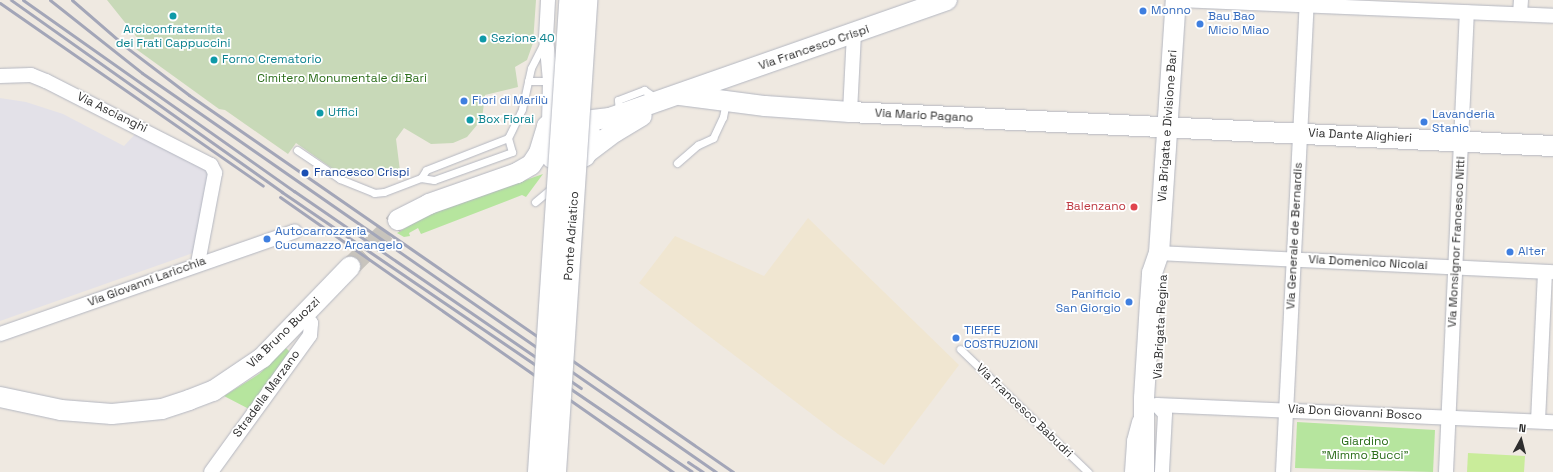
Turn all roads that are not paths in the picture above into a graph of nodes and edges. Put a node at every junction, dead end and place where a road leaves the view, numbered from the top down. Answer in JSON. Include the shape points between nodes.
{"nodes":[{"id":1,"x":548,"y":0,"type":"edge"},
{"id":2,"x":569,"y":0,"type":"edge"},
{"id":3,"x":587,"y":0,"type":"edge"},
{"id":4,"x":591,"y":0,"type":"edge"},
{"id":5,"x":947,"y":0,"type":"edge"},
{"id":6,"x":1176,"y":0,"type":"edge"},
{"id":7,"x":1179,"y":0,"type":"edge"},
{"id":8,"x":1521,"y":0,"type":"edge"},
{"id":9,"x":1307,"y":3,"type":"edge"},
{"id":10,"x":1405,"y":5,"type":"edge"},
{"id":11,"x":1468,"y":12,"type":"junction"},
{"id":12,"x":1520,"y":14,"type":"junction"},
{"id":13,"x":1553,"y":16,"type":"edge"},
{"id":14,"x":854,"y":33,"type":"junction"},
{"id":15,"x":546,"y":37,"type":"junction"},
{"id":16,"x":0,"y":76,"type":"edge"},
{"id":17,"x":528,"y":81,"type":"junction"},
{"id":18,"x":550,"y":81,"type":"junction"},
{"id":19,"x":680,"y":94,"type":"junction"},
{"id":20,"x":726,"y":102,"type":"junction"},
{"id":21,"x":850,"y":112,"type":"junction"},
{"id":22,"x":584,"y":122,"type":"junction"},
{"id":23,"x":1168,"y":127,"type":"junction"},
{"id":24,"x":546,"y":131,"type":"junction"},
{"id":25,"x":1300,"y":133,"type":"junction"},
{"id":26,"x":508,"y":138,"type":"junction"},
{"id":27,"x":1462,"y":141,"type":"junction"},
{"id":28,"x":1553,"y":146,"type":"edge"},
{"id":29,"x":297,"y":150,"type":"dead end"},
{"id":30,"x":588,"y":152,"type":"junction"},
{"id":31,"x":564,"y":163,"type":"junction"},
{"id":32,"x":677,"y":163,"type":"dead end"},
{"id":33,"x":517,"y":173,"type":"junction"},
{"id":34,"x":421,"y":178,"type":"junction"},
{"id":35,"x":535,"y":202,"type":"dead end"},
{"id":36,"x":398,"y":220,"type":"tunnel mouth"},
{"id":37,"x":295,"y":231,"type":"dead end"},
{"id":38,"x":1159,"y":253,"type":"junction"},
{"id":39,"x":1294,"y":260,"type":"junction"},
{"id":40,"x":198,"y":263,"type":"junction"},
{"id":41,"x":350,"y":267,"type":"tunnel mouth"},
{"id":42,"x":1456,"y":268,"type":"junction"},
{"id":43,"x":1549,"y":272,"type":"edge"},
{"id":44,"x":304,"y":315,"type":"junction"},
{"id":45,"x":0,"y":334,"type":"edge"},
{"id":46,"x":960,"y":349,"type":"dead end"},
{"id":47,"x":0,"y":397,"type":"edge"},
{"id":48,"x":1151,"y":401,"type":"junction"},
{"id":49,"x":1286,"y":410,"type":"junction"},
{"id":50,"x":1449,"y":418,"type":"junction"},
{"id":51,"x":1538,"y":421,"type":"junction"},
{"id":52,"x":1553,"y":422,"type":"edge"},
{"id":53,"x":1082,"y":469,"type":"edge"},
{"id":54,"x":211,"y":472,"type":"edge"},
{"id":55,"x":538,"y":472,"type":"edge"},
{"id":56,"x":556,"y":472,"type":"edge"},
{"id":57,"x":1088,"y":472,"type":"edge"},
{"id":58,"x":1132,"y":472,"type":"edge"},
{"id":59,"x":1144,"y":472,"type":"edge"},
{"id":60,"x":1153,"y":472,"type":"edge"},
{"id":61,"x":1162,"y":472,"type":"edge"},
{"id":62,"x":1283,"y":472,"type":"edge"},
{"id":63,"x":1446,"y":472,"type":"edge"}],
"edges":[{"from":1,"to":15,"type":"street"},
{"from":2,"to":55,"type":"main road","name":"Ponte Adriatico","bridge":true},
{"from":3,"to":56,"type":"main road","name":"Ponte Adriatico","bridge":true},
{"from":4,"to":22,"type":"street"},
{"from":5,"to":14,"type":"main road","name":"Via Francesco Crispi"},
{"from":6,"to":23,"type":"main road","name":"Via Brigata e Divisione Bari"},
{"from":7,"to":9,"type":"street"},
{"from":8,"to":12,"type":"street"},
{"from":9,"to":10,"type":"street"},
{"from":9,"to":25,"type":"street","name":"Via Generale de Bernardis"},
{"from":10,"to":11,"type":"street"},
{"from":11,"to":12,"type":"street"},
{"from":11,"to":27,"type":"street","name":"Via Monsignor Francesco Nitti"},
{"from":12,"to":13,"type":"street"},
{"from":14,"to":19,"type":"main road","name":"Via Francesco Crispi"},
{"from":14,"to":21,"type":"street"},
{"from":15,"to":17,"type":"lane","via":[[531,68]]},
{"from":15,"to":18,"type":"street"},
{"from":16,"to":40,"type":"street","name":"Via Ascianghi","via":[[31,75],[46,81],[211,165],[215,173]]},
{"from":17,"to":18,"type":"lane"},
{"from":17,"to":26,"type":"lane","via":[[522,109]]},
{"from":18,"to":24,"type":"street"},
{"from":19,"to":20,"type":"main road","name":"Via Mario Pagano"},
{"from":19,"to":22,"type":"main road","name":"Via Francesco Crispi","via":[[619,115]]},
{"from":19,"to":30,"type":"main road","name":"Via Francesco Crispi","via":[[615,132]]},
{"from":20,"to":21,"type":"main road","name":"Via Mario Pagano"},
{"from":20,"to":32,"type":"lane","via":[[723,117],[712,138],[698,145]]},
{"from":21,"to":23,"type":"main road","name":"Via Mario Pagano"},
{"from":22,"to":24,"type":"main road","via":[[565,116]]},
{"from":22,"to":30,"type":"main road","via":[[591,136]]},
{"from":23,"to":25,"type":"main road","name":"Via Dante Alighieri"},
{"from":23,"to":38,"type":"main road","name":"Via Brigata e Divisione Bari"},
{"from":24,"to":31,"type":"main road","via":[[546,151]]},
{"from":24,"to":33,"type":"main road","via":[[536,159]]},
{"from":25,"to":27,"type":"main road","name":"Via Dante Alighieri"},
{"from":25,"to":39,"type":"street","name":"Via Generale de Bernardis"},
{"from":26,"to":34,"type":"lane","via":[[426,170]]},
{"from":26,"to":34,"type":"lane","via":[[512,152],[434,180]]},
{"from":27,"to":28,"type":"main road","name":"Via Dante Alighieri"},
{"from":27,"to":42,"type":"street","name":"Via Monsignor Francesco Nitti"},
{"from":29,"to":34,"type":"lane","via":[[340,179],[374,193],[384,192]]},
{"from":30,"to":31,"type":"main road","via":[[578,161]]},
{"from":31,"to":33,"type":"main road"},
{"from":31,"to":35,"type":"lane","via":[[558,182]]},
{"from":33,"to":36,"type":"main road","via":[[429,204]]},
{"from":37,"to":40,"type":"street","name":"Via Giovanni Laricchia"},
{"from":38,"to":39,"type":"street","name":"Via Domenico Nicolai"},
{"from":38,"to":48,"type":"main road","name":"Via Brigata Regina","via":[[1152,273]]},
{"from":39,"to":42,"type":"street","name":"Via Domenico Nicolai"},
{"from":39,"to":49,"type":"street","name":"Via Generale de Bernardis"},
{"from":40,"to":45,"type":"street","name":"Via Giovanni Laricchia"},
{"from":41,"to":44,"type":"main road","name":"Via Bruno Buozzi"},
{"from":42,"to":43,"type":"street","name":"Via Domenico Nicolai"},
{"from":42,"to":50,"type":"street","name":"Via Monsignor Francesco Nitti"},
{"from":43,"to":51,"type":"street"},
{"from":44,"to":47,"type":"main road","name":"Via Bruno Buozzi","via":[[262,358],[242,374],[213,391],[162,408],[131,413],[88,413]]},
{"from":44,"to":54,"type":"street","name":"Stradella Marzano","via":[[311,323],[310,335]]},
{"from":46,"to":53,"type":"lane","name":"Via Francesco Babudri"},
{"from":48,"to":49,"type":"street","name":"Via Don Giovanni Bosco"},
{"from":48,"to":58,"type":"street","via":[[1134,441]]},
{"from":48,"to":59,"type":"main road"},
{"from":48,"to":60,"type":"main road"},
{"from":48,"to":61,"type":"street","via":[[1165,414]]},
{"from":49,"to":50,"type":"street","name":"Via Don Giovanni Bosco"},
{"from":49,"to":62,"type":"street","name":"Via Generale de Bernardis"},
{"from":50,"to":51,"type":"street","name":"Via Don Giovanni Bosco"},
{"from":50,"to":63,"type":"street","name":"Via Monsignor Francesco Nitti"},
{"from":51,"to":52,"type":"street","name":"Via Don Giovanni Bosco"},
{"from":53,"to":57,"type":"lane","name":"Via Francesco Babudri"}]}
